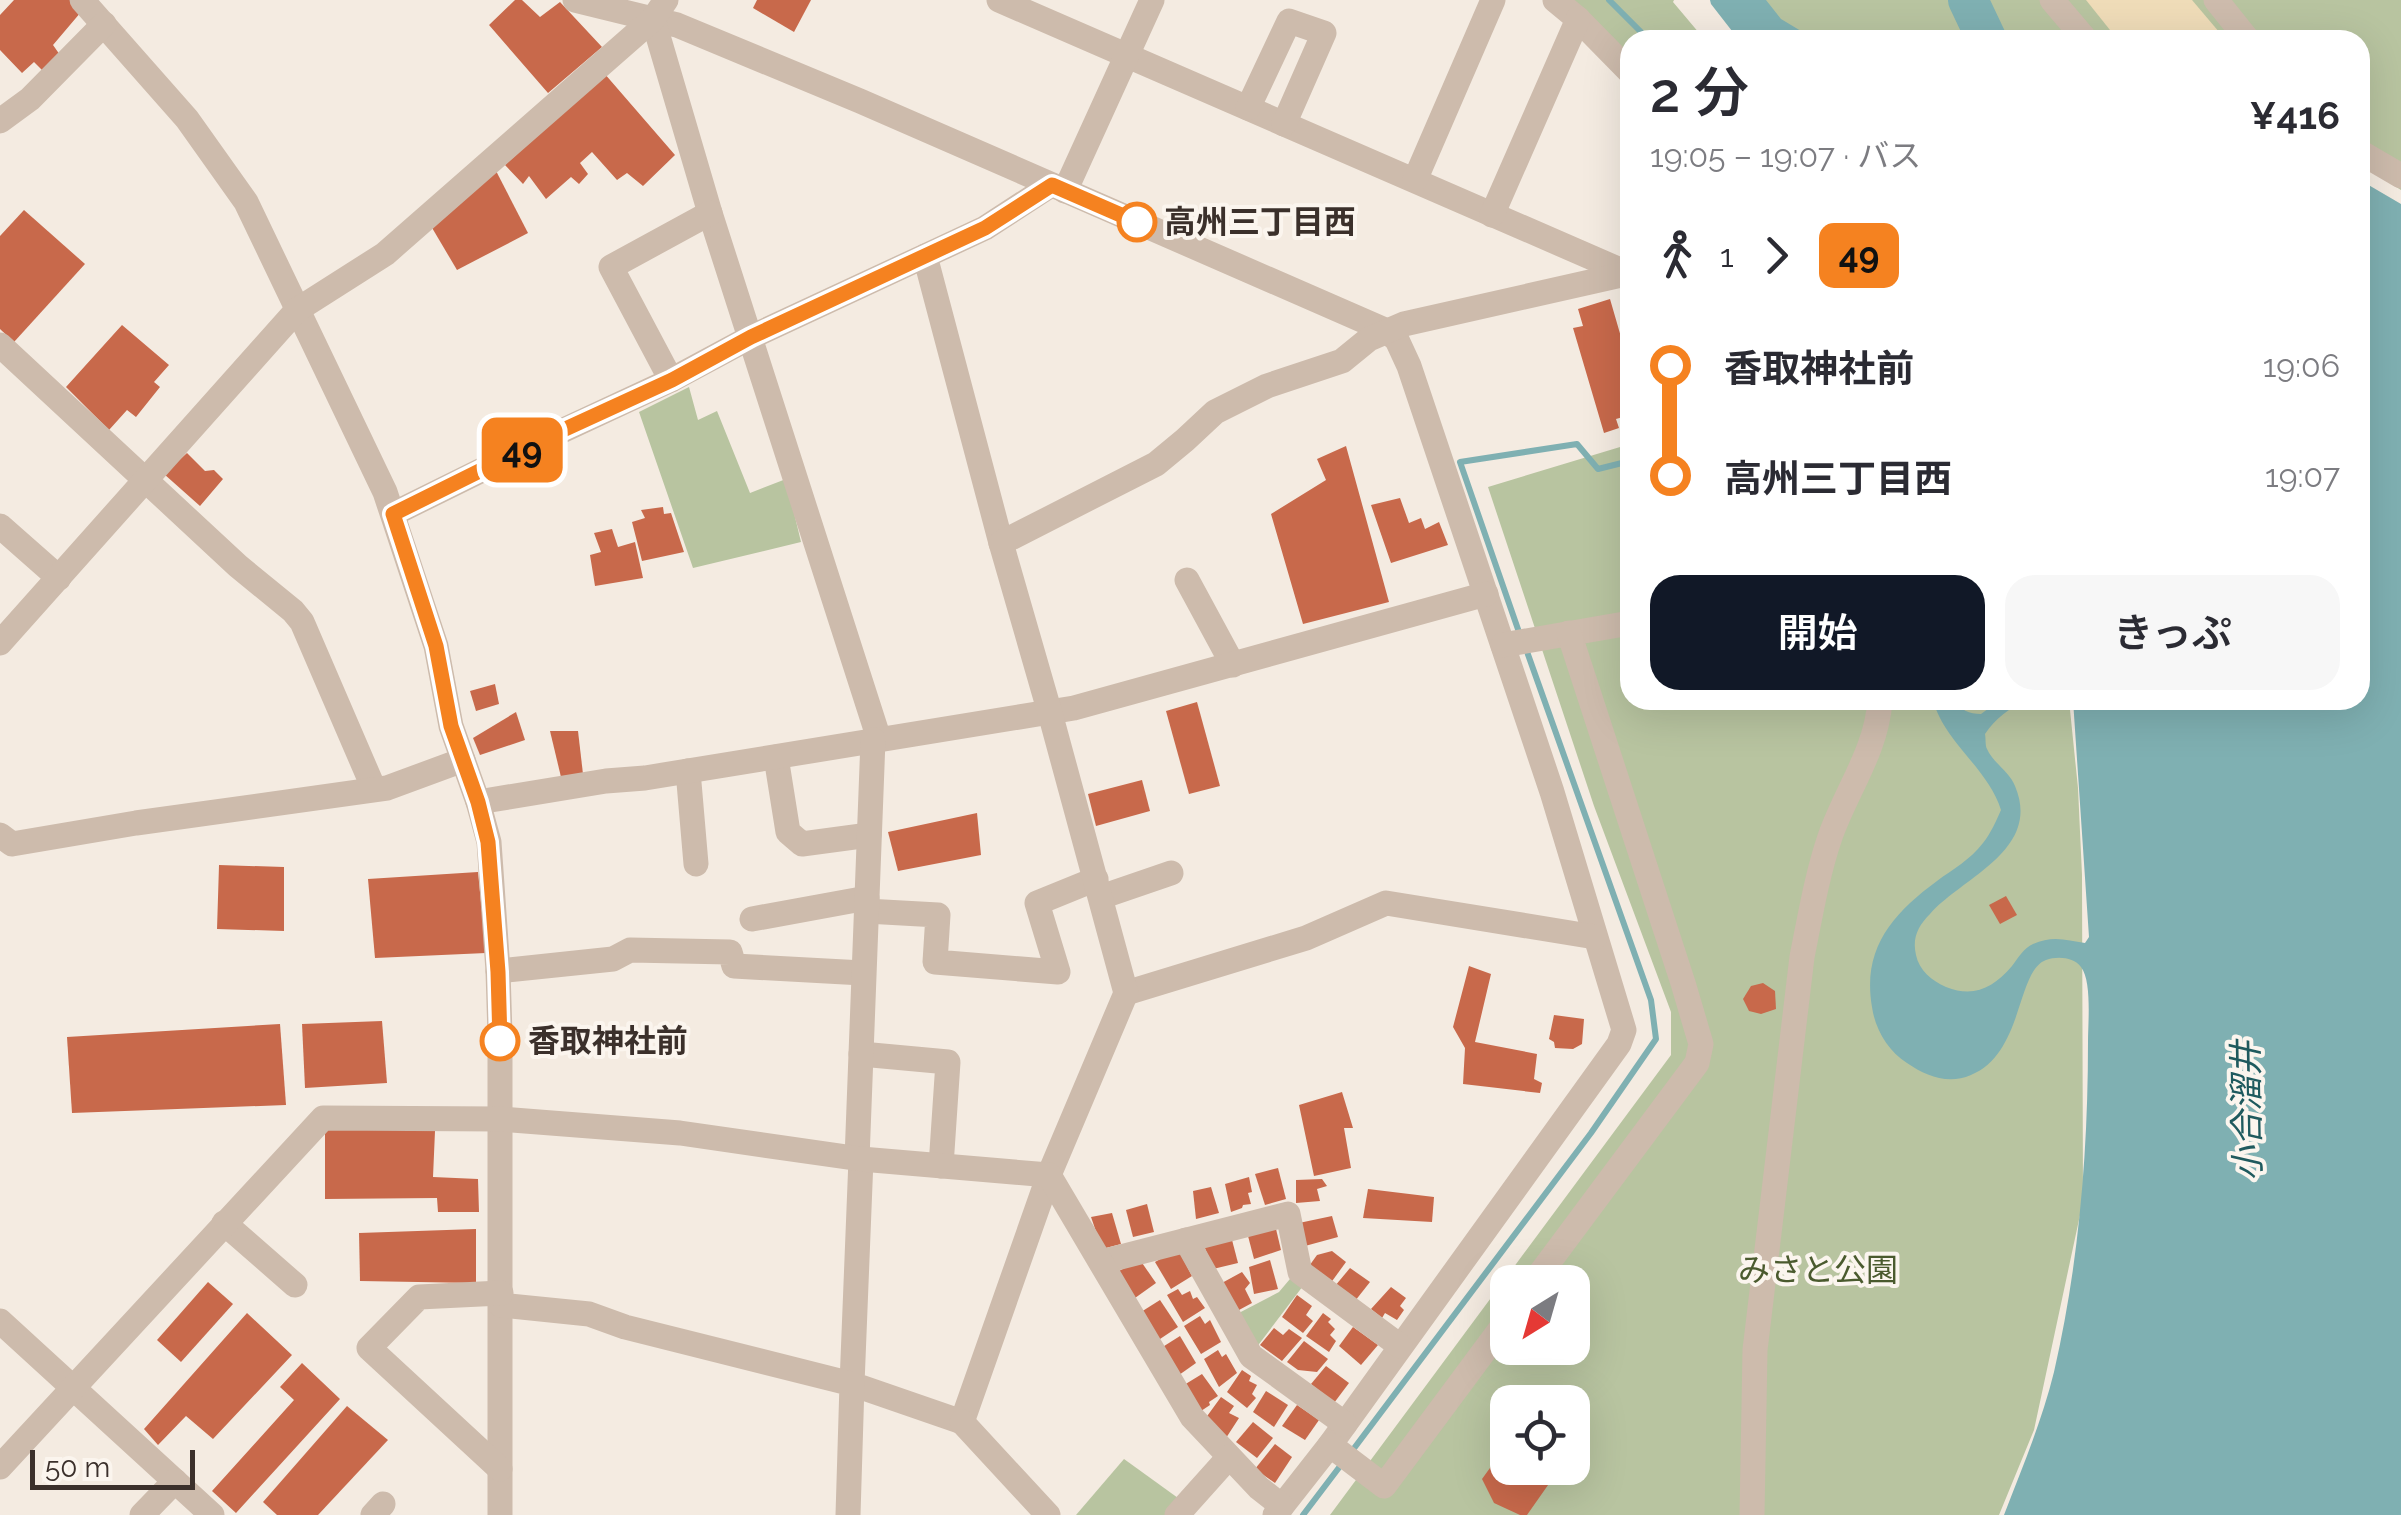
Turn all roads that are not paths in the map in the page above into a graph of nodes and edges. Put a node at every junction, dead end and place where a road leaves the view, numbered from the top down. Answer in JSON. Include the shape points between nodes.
{"nodes":[{"id":1,"x":82,"y":0,"type":"edge"},
{"id":2,"x":575,"y":0,"type":"edge"},
{"id":3,"x":999,"y":0,"type":"edge"},
{"id":4,"x":1152,"y":0,"type":"edge"},
{"id":5,"x":1493,"y":0,"type":"edge"},
{"id":6,"x":1555,"y":0,"type":"edge"},
{"id":7,"x":2052,"y":0,"type":"edge"},
{"id":8,"x":2216,"y":0,"type":"edge"},
{"id":9,"x":660,"y":10,"type":"edge"},
{"id":10,"x":1578,"y":19,"type":"junction"},
{"id":11,"x":104,"y":24,"type":"junction"},
{"id":12,"x":2078,"y":30,"type":"edge"},
{"id":13,"x":2240,"y":30,"type":"edge"},
{"id":14,"x":1127,"y":56,"type":"junction"},
{"id":15,"x":1620,"y":62,"type":"edge"},
{"id":16,"x":1248,"y":108,"type":"junction"},
{"id":17,"x":0,"y":121,"type":"edge"},
{"id":18,"x":1284,"y":124,"type":"junction"},
{"id":19,"x":2370,"y":158,"type":"edge"},
{"id":20,"x":2401,"y":176,"type":"edge"},
{"id":21,"x":1414,"y":180,"type":"junction"},
{"id":22,"x":1058,"y":188,"type":"junction"},
{"id":23,"x":710,"y":213,"type":"junction"},
{"id":24,"x":1492,"y":215,"type":"junction"},
{"id":25,"x":925,"y":256,"type":"junction"},
{"id":26,"x":1620,"y":270,"type":"edge"},
{"id":27,"x":1620,"y":275,"type":"edge"},
{"id":28,"x":297,"y":310,"type":"junction"},
{"id":29,"x":1387,"y":331,"type":"junction"},
{"id":30,"x":751,"y":337,"type":"junction"},
{"id":31,"x":0,"y":345,"type":"edge"},
{"id":32,"x":672,"y":380,"type":"junction"},
{"id":33,"x":148,"y":480,"type":"junction"},
{"id":34,"x":393,"y":514,"type":"junction"},
{"id":35,"x":0,"y":526,"type":"edge"},
{"id":36,"x":1001,"y":544,"type":"junction"},
{"id":37,"x":58,"y":578,"type":"junction"},
{"id":38,"x":1187,"y":580,"type":"dead end"},
{"id":39,"x":1486,"y":594,"type":"junction"},
{"id":40,"x":1620,"y":625,"type":"edge"},
{"id":41,"x":1569,"y":633,"type":"junction"},
{"id":42,"x":0,"y":644,"type":"edge"},
{"id":43,"x":1504,"y":645,"type":"junction"},
{"id":44,"x":1233,"y":665,"type":"junction"},
{"id":45,"x":1878,"y":710,"type":"edge"},
{"id":46,"x":1050,"y":713,"type":"junction"},
{"id":47,"x":876,"y":740,"type":"junction"},
{"id":48,"x":776,"y":756,"type":"junction"},
{"id":49,"x":463,"y":760,"type":"junction"},
{"id":50,"x":688,"y":771,"type":"junction"},
{"id":51,"x":374,"y":790,"type":"junction"},
{"id":52,"x":478,"y":802,"type":"junction"},
{"id":53,"x":0,"y":835,"type":"edge"},
{"id":54,"x":869,"y":835,"type":"junction"},
{"id":55,"x":696,"y":864,"type":"dead end"},
{"id":56,"x":1171,"y":873,"type":"dead end"},
{"id":57,"x":1098,"y":888,"type":"junction"},
{"id":58,"x":866,"y":904,"type":"junction"},
{"id":59,"x":752,"y":919,"type":"dead end"},
{"id":60,"x":1594,"y":937,"type":"junction"},
{"id":61,"x":498,"y":972,"type":"junction"},
{"id":62,"x":863,"y":973,"type":"junction"},
{"id":63,"x":1126,"y":992,"type":"junction"},
{"id":64,"x":861,"y":1054,"type":"junction"},
{"id":65,"x":500,"y":1119,"type":"junction"},
{"id":66,"x":859,"y":1159,"type":"junction"},
{"id":67,"x":941,"y":1166,"type":"junction"},
{"id":68,"x":1048,"y":1175,"type":"junction"},
{"id":69,"x":224,"y":1223,"type":"junction"},
{"id":70,"x":1186,"y":1240,"type":"junction"},
{"id":71,"x":1101,"y":1262,"type":"junction"},
{"id":72,"x":1547,"y":1265,"type":"edge"},
{"id":73,"x":295,"y":1285,"type":"dead end"},
{"id":74,"x":501,"y":1299,"type":"junction"},
{"id":75,"x":0,"y":1322,"type":"edge"},
{"id":76,"x":1490,"y":1343,"type":"edge"},
{"id":77,"x":1400,"y":1346,"type":"junction"},
{"id":78,"x":852,"y":1384,"type":"junction"},
{"id":79,"x":73,"y":1389,"type":"junction"},
{"id":80,"x":962,"y":1422,"type":"junction"},
{"id":81,"x":1338,"y":1434,"type":"junction"},
{"id":82,"x":1229,"y":1457,"type":"junction"},
{"id":83,"x":0,"y":1467,"type":"edge"},
{"id":84,"x":500,"y":1470,"type":"junction"},
{"id":85,"x":174,"y":1481,"type":"junction"},
{"id":86,"x":1278,"y":1510,"type":"edge"},
{"id":87,"x":142,"y":1515,"type":"edge"},
{"id":88,"x":212,"y":1515,"type":"edge"},
{"id":89,"x":500,"y":1515,"type":"edge"},
{"id":90,"x":848,"y":1515,"type":"edge"},
{"id":91,"x":1048,"y":1515,"type":"edge"},
{"id":92,"x":1176,"y":1515,"type":"edge"},
{"id":93,"x":1752,"y":1515,"type":"edge"}],
"edges":[{"from":1,"to":11,"type":"street"},
{"from":2,"to":9,"type":"street"},
{"from":3,"to":14,"type":"street"},
{"from":4,"to":14,"type":"street"},
{"from":5,"to":21,"type":"street"},
{"from":6,"to":10,"type":"street"},
{"from":7,"to":12,"type":"street"},
{"from":8,"to":13,"type":"street"},
{"from":9,"to":22,"type":"street","via":[[677,24]]},
{"from":9,"to":23,"type":"street"},
{"from":9,"to":28,"type":"street","via":[[384,254]]},
{"from":10,"to":15,"type":"street"},
{"from":10,"to":24,"type":"street"},
{"from":11,"to":17,"type":"street"},
{"from":11,"to":28,"type":"street","via":[[187,119],[246,202]]},
{"from":14,"to":16,"type":"street"},
{"from":14,"to":22,"type":"street"},
{"from":16,"to":18,"type":"street"},
{"from":16,"to":18,"type":"street","via":[[1289,21],[1324,33]]},
{"from":18,"to":21,"type":"street"},
{"from":19,"to":20,"type":"street"},
{"from":21,"to":24,"type":"street"},
{"from":22,"to":25,"type":"street"},
{"from":22,"to":29,"type":"street"},
{"from":23,"to":30,"type":"street"},
{"from":23,"to":32,"type":"street","via":[[611,267]]},
{"from":24,"to":26,"type":"street"},
{"from":25,"to":30,"type":"street"},
{"from":25,"to":36,"type":"street"},
{"from":27,"to":29,"type":"street"},
{"from":28,"to":33,"type":"street"},
{"from":28,"to":34,"type":"street"},
{"from":29,"to":36,"type":"street","via":[[1342,361],[1215,412],[1156,464]]},
{"from":29,"to":39,"type":"street","via":[[1410,366]]},
{"from":30,"to":32,"type":"street"},
{"from":30,"to":47,"type":"street"},
{"from":31,"to":33,"type":"street"},
{"from":32,"to":34,"type":"street"},
{"from":33,"to":37,"type":"street"},
{"from":33,"to":51,"type":"street","via":[[302,622]]},
{"from":34,"to":49,"type":"street","via":[[436,646]]},
{"from":35,"to":37,"type":"street"},
{"from":36,"to":46,"type":"street"},
{"from":37,"to":42,"type":"street"},
{"from":38,"to":44,"type":"street"},
{"from":39,"to":43,"type":"street"},
{"from":39,"to":44,"type":"street"},
{"from":40,"to":41,"type":"street"},
{"from":41,"to":43,"type":"street"},
{"from":41,"to":72,"type":"street","via":[[1701,1044],[1697,1062]]},
{"from":43,"to":60,"type":"street"},
{"from":44,"to":46,"type":"street"},
{"from":45,"to":93,"type":"street","via":[[1869,750],[1830,838],[1802,957],[1755,1350]]},
{"from":46,"to":47,"type":"street"},
{"from":46,"to":57,"type":"street"},
{"from":47,"to":48,"type":"street"},
{"from":47,"to":54,"type":"street"},
{"from":48,"to":50,"type":"street"},
{"from":48,"to":54,"type":"street","via":[[788,832],[802,844]]},
{"from":49,"to":51,"type":"street"},
{"from":49,"to":52,"type":"street"},
{"from":50,"to":52,"type":"street"},
{"from":50,"to":55,"type":"street"},
{"from":51,"to":53,"type":"street","via":[[12,844]]},
{"from":52,"to":61,"type":"street","via":[[488,842]]},
{"from":54,"to":58,"type":"street"},
{"from":56,"to":57,"type":"street"},
{"from":57,"to":58,"type":"street","via":[[1037,904],[1058,972],[935,962],[938,915]]},
{"from":57,"to":63,"type":"street"},
{"from":58,"to":59,"type":"street"},
{"from":58,"to":62,"type":"street"},
{"from":60,"to":63,"type":"street","via":[[1386,902],[1306,938]]},
{"from":60,"to":77,"type":"street","via":[[1624,1030],[1620,1044]]},
{"from":61,"to":62,"type":"street","via":[[614,960],[630,950],[730,952],[734,966]]},
{"from":61,"to":65,"type":"street"},
{"from":62,"to":64,"type":"street"},
{"from":63,"to":68,"type":"street"},
{"from":64,"to":66,"type":"street"},
{"from":64,"to":67,"type":"street","via":[[948,1062]]},
{"from":65,"to":66,"type":"street","via":[[680,1133]]},
{"from":65,"to":69,"type":"street","via":[[323,1118]]},
{"from":65,"to":74,"type":"street"},
{"from":66,"to":67,"type":"street"},
{"from":66,"to":78,"type":"street"},
{"from":67,"to":68,"type":"street"},
{"from":68,"to":71,"type":"street"},
{"from":68,"to":80,"type":"street"},
{"from":69,"to":73,"type":"street"},
{"from":69,"to":79,"type":"street"},
{"from":70,"to":71,"type":"street"},
{"from":70,"to":77,"type":"street","via":[[1288,1214],[1300,1272]]},
{"from":70,"to":81,"type":"street","via":[[1251,1356]]},
{"from":71,"to":82,"type":"street","via":[[1192,1417]]},
{"from":74,"to":78,"type":"street","via":[[589,1314]]},
{"from":74,"to":84,"type":"street"},
{"from":74,"to":84,"type":"street","via":[[419,1297],[369,1348]]},
{"from":75,"to":79,"type":"street"},
{"from":76,"to":81,"type":"street","via":[[1384,1486]]},
{"from":77,"to":81,"type":"street"},
{"from":78,"to":80,"type":"street"},
{"from":78,"to":90,"type":"street"},
{"from":79,"to":83,"type":"street"},
{"from":79,"to":85,"type":"street"},
{"from":80,"to":91,"type":"street"},
{"from":81,"to":86,"type":"street"},
{"from":82,"to":86,"type":"street"},
{"from":82,"to":92,"type":"street"},
{"from":84,"to":89,"type":"street"},
{"from":85,"to":87,"type":"street"},
{"from":85,"to":88,"type":"street"}]}
